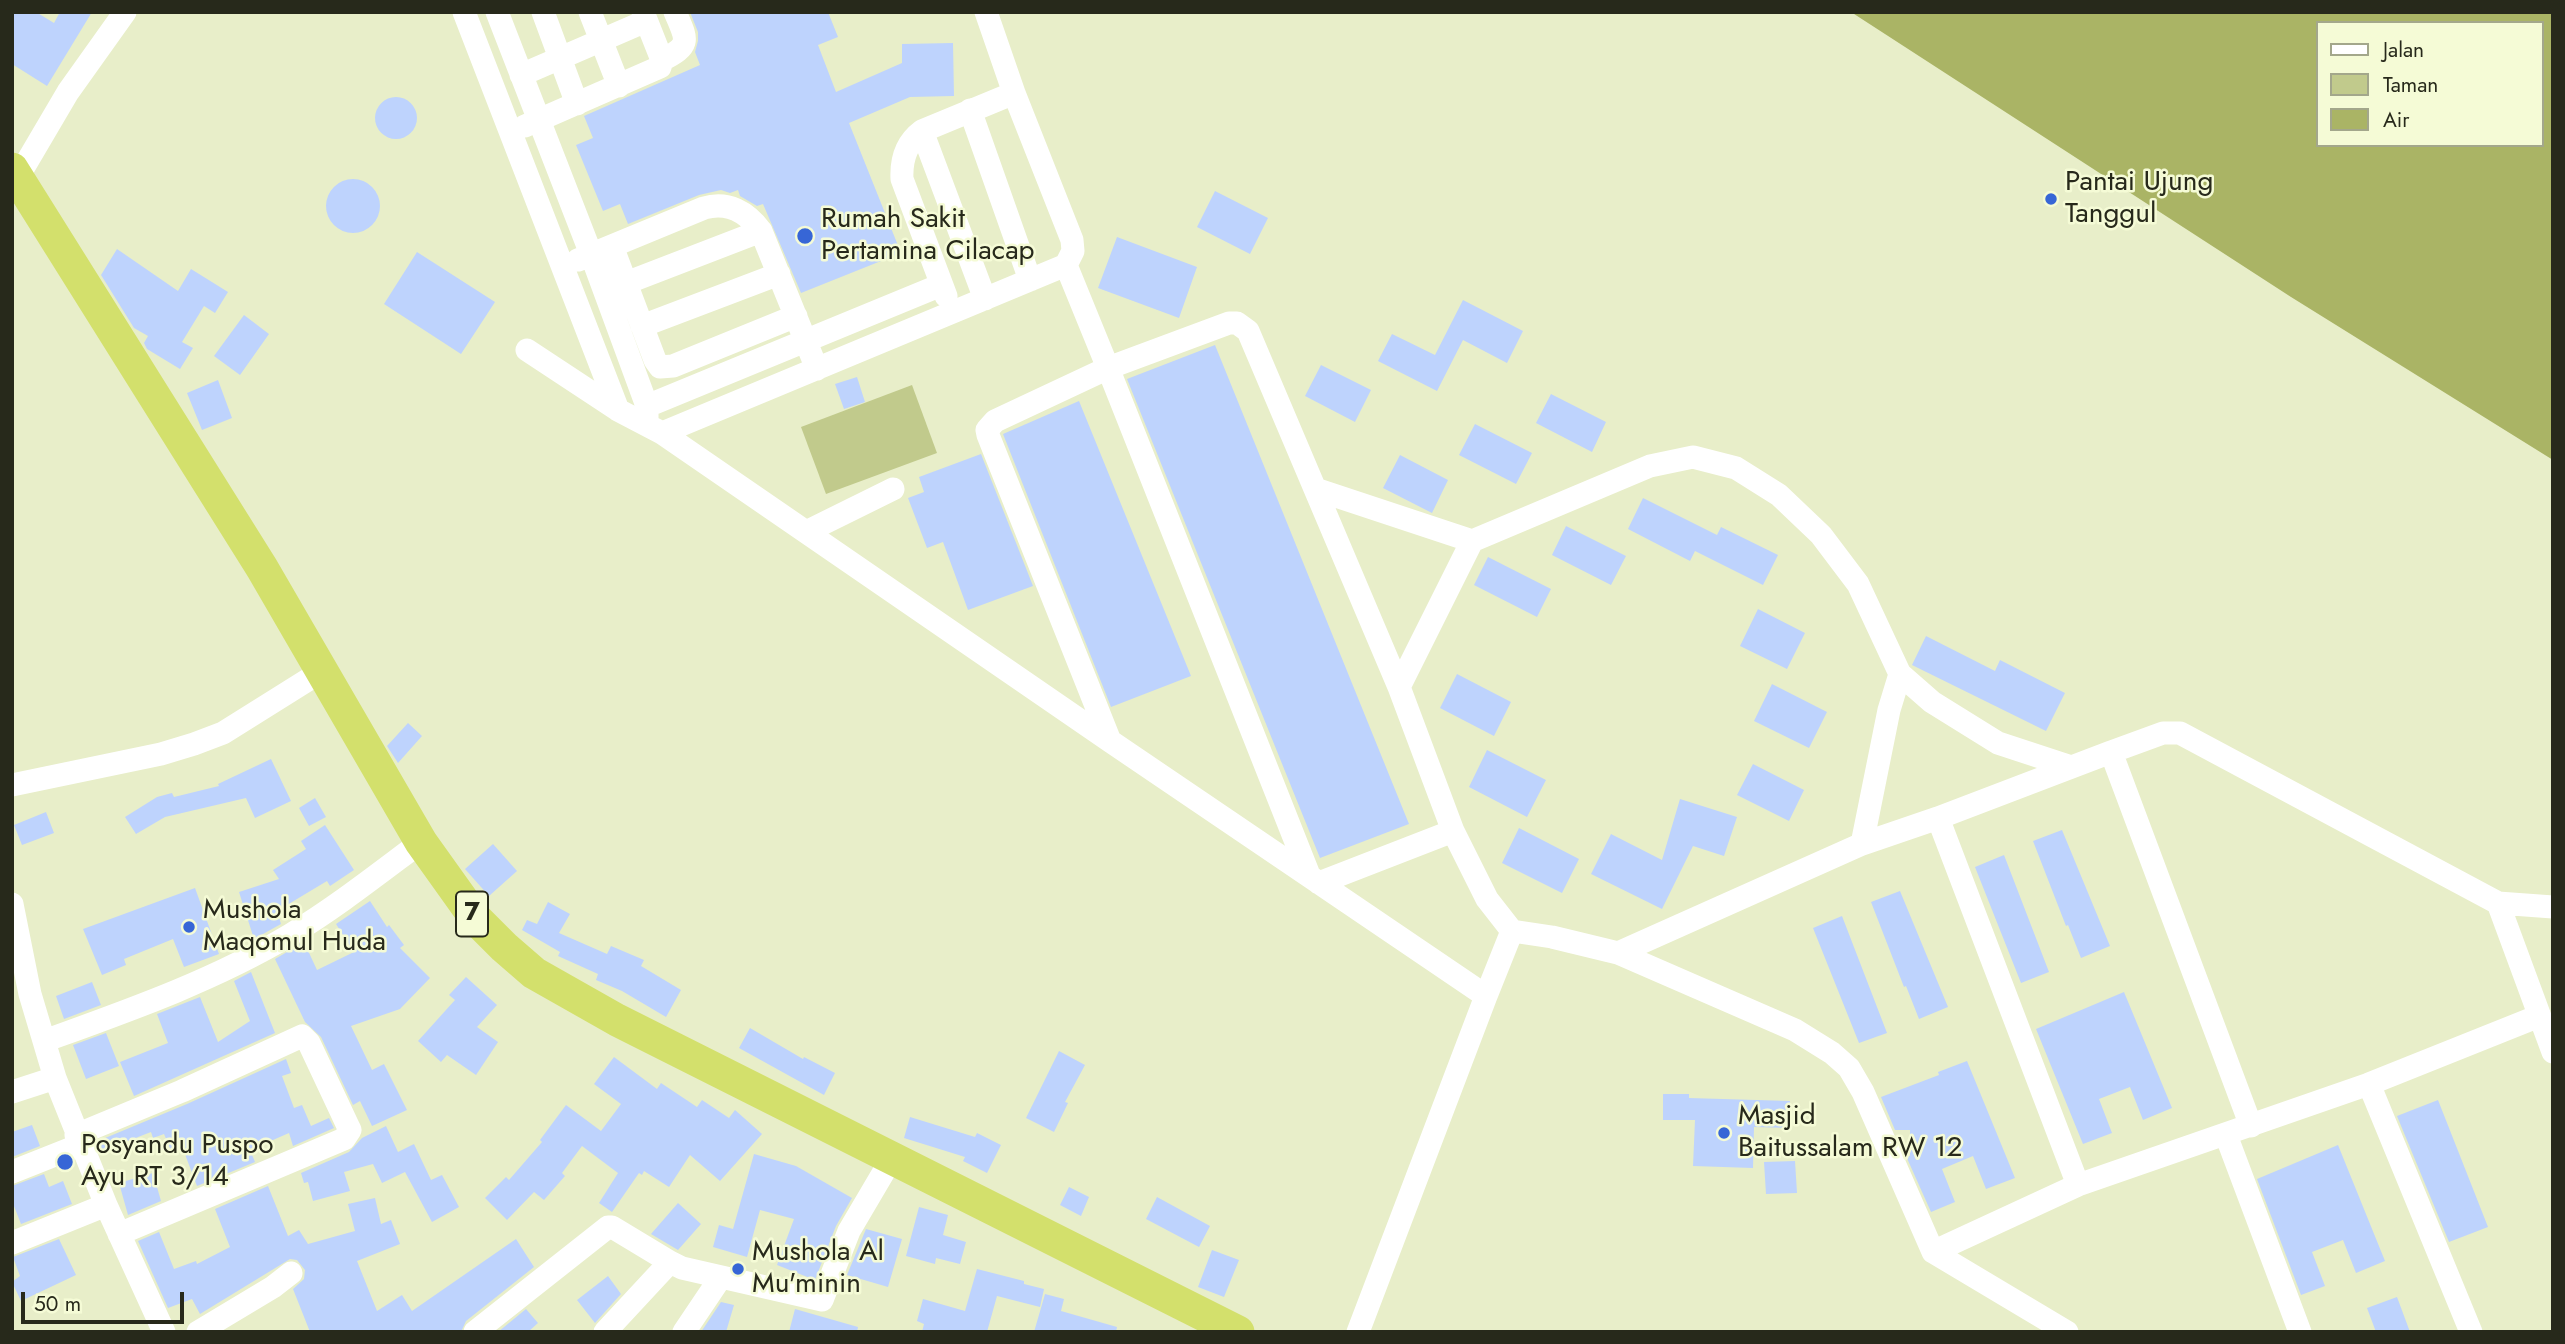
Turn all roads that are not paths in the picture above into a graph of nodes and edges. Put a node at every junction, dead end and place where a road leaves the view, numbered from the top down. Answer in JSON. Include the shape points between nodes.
{"nodes":[{"id":1,"x":125,"y":12,"type":"edge"},
{"id":2,"x":464,"y":12,"type":"edge"},
{"id":3,"x":497,"y":12,"type":"edge"},
{"id":4,"x":543,"y":12,"type":"edge"},
{"id":5,"x":590,"y":12,"type":"edge"},
{"id":6,"x":675,"y":12,"type":"edge"},
{"id":7,"x":986,"y":12,"type":"edge"},
{"id":8,"x":645,"y":17,"type":"edge"},
{"id":9,"x":601,"y":40,"type":"junction"},
{"id":10,"x":559,"y":58,"type":"junction"},
{"id":11,"x":662,"y":60,"type":"junction"},
{"id":12,"x":521,"y":75,"type":"junction"},
{"id":13,"x":619,"y":86,"type":"junction"},
{"id":14,"x":1014,"y":93,"type":"junction"},
{"id":15,"x":577,"y":104,"type":"junction"},
{"id":16,"x":970,"y":110,"type":"junction"},
{"id":17,"x":538,"y":120,"type":"junction"},
{"id":18,"x":922,"y":131,"type":"junction"},
{"id":19,"x":510,"y":133,"type":"junction"},
{"id":20,"x":15,"y":173,"type":"edge"},
{"id":21,"x":761,"y":232,"type":"junction"},
{"id":22,"x":602,"y":250,"type":"junction"},
{"id":23,"x":1066,"y":265,"type":"junction"},
{"id":24,"x":562,"y":266,"type":"junction"},
{"id":25,"x":779,"y":274,"type":"junction"},
{"id":26,"x":1030,"y":280,"type":"junction"},
{"id":27,"x":626,"y":282,"type":"junction"},
{"id":28,"x":941,"y":285,"type":"junction"},
{"id":29,"x":985,"y":299,"type":"junction"},
{"id":30,"x":952,"y":313,"type":"junction"},
{"id":31,"x":796,"y":316,"type":"junction"},
{"id":32,"x":642,"y":326,"type":"junction"},
{"id":33,"x":806,"y":339,"type":"junction"},
{"id":34,"x":527,"y":350,"type":"dead end"},
{"id":35,"x":1108,"y":368,"type":"junction"},
{"id":36,"x":817,"y":369,"type":"junction"},
{"id":37,"x":618,"y":410,"type":"junction"},
{"id":38,"x":652,"y":421,"type":"junction"},
{"id":39,"x":893,"y":489,"type":"dead end"},
{"id":40,"x":1315,"y":489,"type":"junction"},
{"id":41,"x":806,"y":532,"type":"junction"},
{"id":42,"x":1472,"y":541,"type":"junction"},
{"id":43,"x":322,"y":671,"type":"junction"},
{"id":44,"x":1900,"y":674,"type":"junction"},
{"id":45,"x":1399,"y":687,"type":"junction"},
{"id":46,"x":1110,"y":741,"type":"junction"},
{"id":47,"x":2110,"y":752,"type":"junction"},
{"id":48,"x":2068,"y":766,"type":"junction"},
{"id":49,"x":12,"y":785,"type":"edge"},
{"id":50,"x":1938,"y":818,"type":"junction"},
{"id":51,"x":1453,"y":831,"type":"junction"},
{"id":52,"x":421,"y":842,"type":"junction"},
{"id":53,"x":1862,"y":844,"type":"junction"},
{"id":54,"x":1314,"y":879,"type":"junction"},
{"id":55,"x":2498,"y":903,"type":"junction"},
{"id":56,"x":12,"y":904,"type":"edge"},
{"id":57,"x":2553,"y":907,"type":"edge"},
{"id":58,"x":1513,"y":931,"type":"junction"},
{"id":59,"x":1618,"y":953,"type":"junction"},
{"id":60,"x":1486,"y":996,"type":"junction"},
{"id":61,"x":2539,"y":1016,"type":"junction"},
{"id":62,"x":44,"y":1041,"type":"junction"},
{"id":63,"x":2553,"y":1052,"type":"edge"},
{"id":64,"x":55,"y":1078,"type":"junction"},
{"id":65,"x":2369,"y":1084,"type":"junction"},
{"id":66,"x":12,"y":1092,"type":"edge"},
{"id":67,"x":2251,"y":1126,"type":"junction"},
{"id":68,"x":2226,"y":1135,"type":"junction"},
{"id":69,"x":78,"y":1140,"type":"junction"},
{"id":70,"x":892,"y":1158,"type":"junction"},
{"id":71,"x":12,"y":1172,"type":"edge"},
{"id":72,"x":2078,"y":1185,"type":"junction"},
{"id":73,"x":106,"y":1205,"type":"junction"},
{"id":74,"x":119,"y":1234,"type":"junction"},
{"id":75,"x":12,"y":1243,"type":"edge"},
{"id":76,"x":1933,"y":1252,"type":"junction"},
{"id":77,"x":670,"y":1262,"type":"junction"},
{"id":78,"x":292,"y":1273,"type":"dead end"},
{"id":79,"x":721,"y":1278,"type":"junction"},
{"id":80,"x":164,"y":1332,"type":"edge"},
{"id":81,"x":198,"y":1332,"type":"edge"},
{"id":82,"x":475,"y":1332,"type":"edge"},
{"id":83,"x":606,"y":1332,"type":"edge"},
{"id":84,"x":684,"y":1332,"type":"edge"},
{"id":85,"x":1238,"y":1332,"type":"edge"},
{"id":86,"x":1358,"y":1332,"type":"edge"},
{"id":87,"x":2067,"y":1332,"type":"edge"},
{"id":88,"x":2300,"y":1332,"type":"edge"},
{"id":89,"x":2472,"y":1332,"type":"edge"}],
"edges":[{"from":1,"to":20,"type":"street"},
{"from":2,"to":19,"type":"street"},
{"from":3,"to":12,"type":"street"},
{"from":4,"to":10,"type":"street"},
{"from":5,"to":9,"type":"street"},
{"from":6,"to":11,"type":"street","via":[[685,45]]},
{"from":7,"to":14,"type":"street"},
{"from":8,"to":9,"type":"street"},
{"from":8,"to":11,"type":"street"},
{"from":9,"to":10,"type":"street"},
{"from":9,"to":13,"type":"street"},
{"from":10,"to":12,"type":"street"},
{"from":10,"to":15,"type":"street"},
{"from":11,"to":13,"type":"street","via":[[656,71]]},
{"from":12,"to":17,"type":"street"},
{"from":13,"to":15,"type":"street"},
{"from":14,"to":16,"type":"street"},
{"from":14,"to":23,"type":"street","via":[[1072,240],[1073,251]]},
{"from":15,"to":17,"type":"street"},
{"from":16,"to":18,"type":"street"},
{"from":16,"to":26,"type":"street"},
{"from":17,"to":19,"type":"street"},
{"from":17,"to":22,"type":"street"},
{"from":18,"to":28,"type":"street","via":[[910,141],[902,179]]},
{"from":18,"to":29,"type":"street"},
{"from":19,"to":24,"type":"street"},
{"from":20,"to":43,"type":"highway","number":"7"},
{"from":21,"to":22,"type":"street","via":[[743,214],[717,204]]},
{"from":21,"to":25,"type":"street"},
{"from":21,"to":27,"type":"street"},
{"from":22,"to":24,"type":"street"},
{"from":22,"to":27,"type":"street"},
{"from":22,"to":38,"type":"street"},
{"from":23,"to":26,"type":"street"},
{"from":23,"to":35,"type":"street"},
{"from":24,"to":37,"type":"street"},
{"from":25,"to":31,"type":"street"},
{"from":25,"to":32,"type":"street"},
{"from":26,"to":29,"type":"street"},
{"from":27,"to":32,"type":"street"},
{"from":28,"to":30,"type":"street"},
{"from":28,"to":33,"type":"street"},
{"from":29,"to":30,"type":"street"},
{"from":30,"to":36,"type":"street"},
{"from":31,"to":32,"type":"street","via":[[667,367],[660,367],[655,360]]},
{"from":31,"to":33,"type":"street"},
{"from":33,"to":36,"type":"street"},
{"from":33,"to":38,"type":"street"},
{"from":34,"to":37,"type":"street"},
{"from":35,"to":40,"type":"street","via":[[1229,323],[1244,326]]},
{"from":35,"to":46,"type":"street","via":[[995,421],[987,430]]},
{"from":35,"to":54,"type":"street"},
{"from":36,"to":38,"type":"street"},
{"from":37,"to":38,"type":"street"},
{"from":38,"to":41,"type":"street"},
{"from":39,"to":41,"type":"street"},
{"from":40,"to":42,"type":"street"},
{"from":40,"to":45,"type":"street"},
{"from":41,"to":46,"type":"street"},
{"from":42,"to":44,"type":"street","via":[[1650,466],[1693,457],[1736,468],[1779,495],[1821,535],[1858,584]]},
{"from":42,"to":45,"type":"street"},
{"from":43,"to":49,"type":"street","via":[[204,741]]},
{"from":43,"to":52,"type":"highway","number":"7"},
{"from":44,"to":48,"type":"street","via":[[1932,702],[1998,743]]},
{"from":44,"to":53,"type":"street"},
{"from":45,"to":51,"type":"street"},
{"from":46,"to":54,"type":"street"},
{"from":47,"to":48,"type":"street"},
{"from":47,"to":55,"type":"street","via":[[2163,733],[2180,733]]},
{"from":47,"to":67,"type":"street"},
{"from":48,"to":50,"type":"street"},
{"from":50,"to":53,"type":"street"},
{"from":50,"to":72,"type":"street"},
{"from":51,"to":54,"type":"street"},
{"from":51,"to":58,"type":"street","via":[[1487,899]]},
{"from":52,"to":62,"type":"street","via":[[291,935],[245,960],[156,1000]]},
{"from":52,"to":70,"type":"highway","number":"7","via":[[476,919],[534,973]]},
{"from":53,"to":59,"type":"street"},
{"from":54,"to":60,"type":"street"},
{"from":55,"to":57,"type":"street"},
{"from":55,"to":61,"type":"street"},
{"from":56,"to":62,"type":"street"},
{"from":58,"to":59,"type":"street"},
{"from":58,"to":60,"type":"street"},
{"from":59,"to":76,"type":"street","via":[[1795,1030],[1849,1068]]},
{"from":60,"to":86,"type":"street"},
{"from":61,"to":63,"type":"street"},
{"from":61,"to":65,"type":"street"},
{"from":62,"to":64,"type":"street"},
{"from":64,"to":66,"type":"street"},
{"from":64,"to":69,"type":"street"},
{"from":65,"to":67,"type":"street"},
{"from":65,"to":89,"type":"street"},
{"from":67,"to":68,"type":"street"},
{"from":68,"to":72,"type":"street"},
{"from":68,"to":88,"type":"street"},
{"from":69,"to":71,"type":"street"},
{"from":69,"to":73,"type":"street"},
{"from":69,"to":74,"type":"street","via":[[302,1036],[350,1130],[344,1139]]},
{"from":70,"to":79,"type":"street","via":[[849,1231],[822,1300]]},
{"from":70,"to":85,"type":"highway","number":"7"},
{"from":72,"to":76,"type":"street"},
{"from":73,"to":74,"type":"street"},
{"from":73,"to":75,"type":"street"},
{"from":74,"to":80,"type":"street"},
{"from":76,"to":87,"type":"street"},
{"from":77,"to":79,"type":"street"},
{"from":77,"to":82,"type":"street","via":[[608,1227]]},
{"from":77,"to":83,"type":"street"},
{"from":78,"to":81,"type":"street"},
{"from":79,"to":84,"type":"street"}]}
